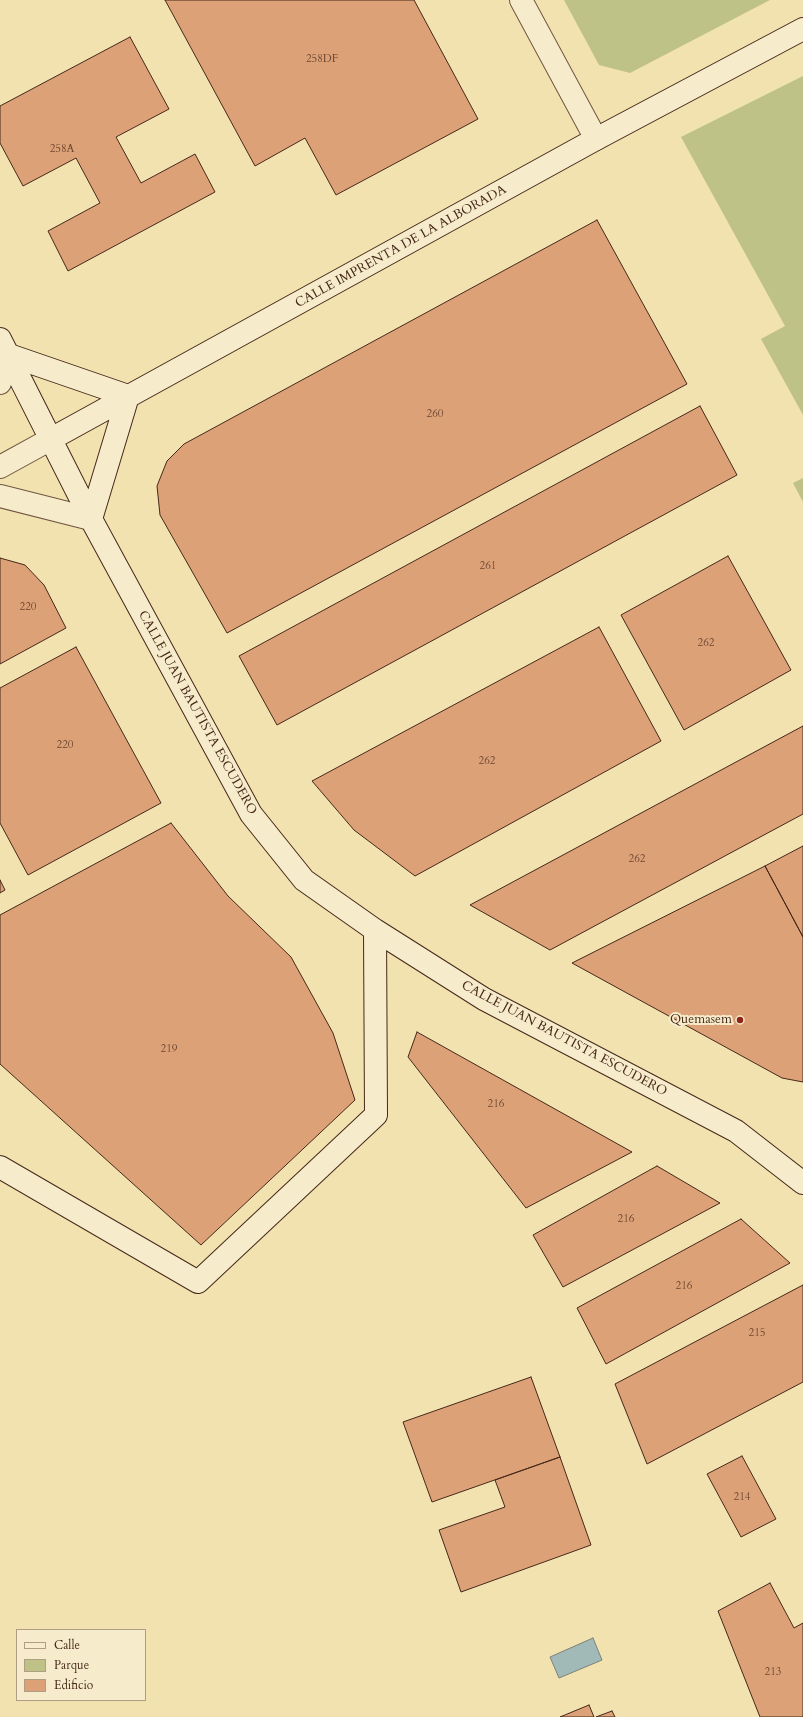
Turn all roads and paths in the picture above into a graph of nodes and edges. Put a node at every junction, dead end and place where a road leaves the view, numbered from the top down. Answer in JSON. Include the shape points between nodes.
{"nodes":[{"id":1,"x":521,"y":0,"type":"edge"},
{"id":2,"x":803,"y":29,"type":"edge"},
{"id":3,"x":596,"y":139,"type":"junction"},
{"id":4,"x":5,"y":347,"type":"edge"},
{"id":5,"x":0,"y":382,"type":"edge"},
{"id":6,"x":128,"y":396,"type":"junction"},
{"id":7,"x":51,"y":439,"type":"junction"},
{"id":8,"x":0,"y":467,"type":"edge"},
{"id":9,"x":0,"y":496,"type":"edge"},
{"id":10,"x":91,"y":519,"type":"junction"},
{"id":11,"x":375,"y":930,"type":"junction"},
{"id":12,"x":0,"y":1166,"type":"edge"},
{"id":13,"x":803,"y":1182,"type":"edge"}],
"edges":[{"from":1,"to":3,"type":"street"},
{"from":2,"to":3,"type":"street","name":"CALLE IMPRENTA DE LA ALBORADA"},
{"from":3,"to":6,"type":"street","name":"CALLE IMPRENTA DE LA ALBORADA"},
{"from":4,"to":5,"type":"street"},
{"from":4,"to":6,"type":"street"},
{"from":4,"to":7,"type":"street","name":"CALLE JUAN BAUTISTA ESCUDERO"},
{"from":6,"to":7,"type":"street","name":"CALLE IMPRENTA DE LA ALBORADA"},
{"from":6,"to":10,"type":"street"},
{"from":7,"to":8,"type":"street","name":"CALLE IMPRENTA DE LA ALBORADA"},
{"from":7,"to":10,"type":"street","name":"CALLE JUAN BAUTISTA ESCUDERO"},
{"from":9,"to":10,"type":"street"},
{"from":10,"to":11,"type":"street","name":"CALLE JUAN BAUTISTA ESCUDERO","via":[[251,814],[304,880]]},
{"from":11,"to":12,"type":"street","via":[[376,1115],[198,1282]]},
{"from":11,"to":13,"type":"street","name":"CALLE JUAN BAUTISTA ESCUDERO","via":[[484,999],[736,1131]]}]}
